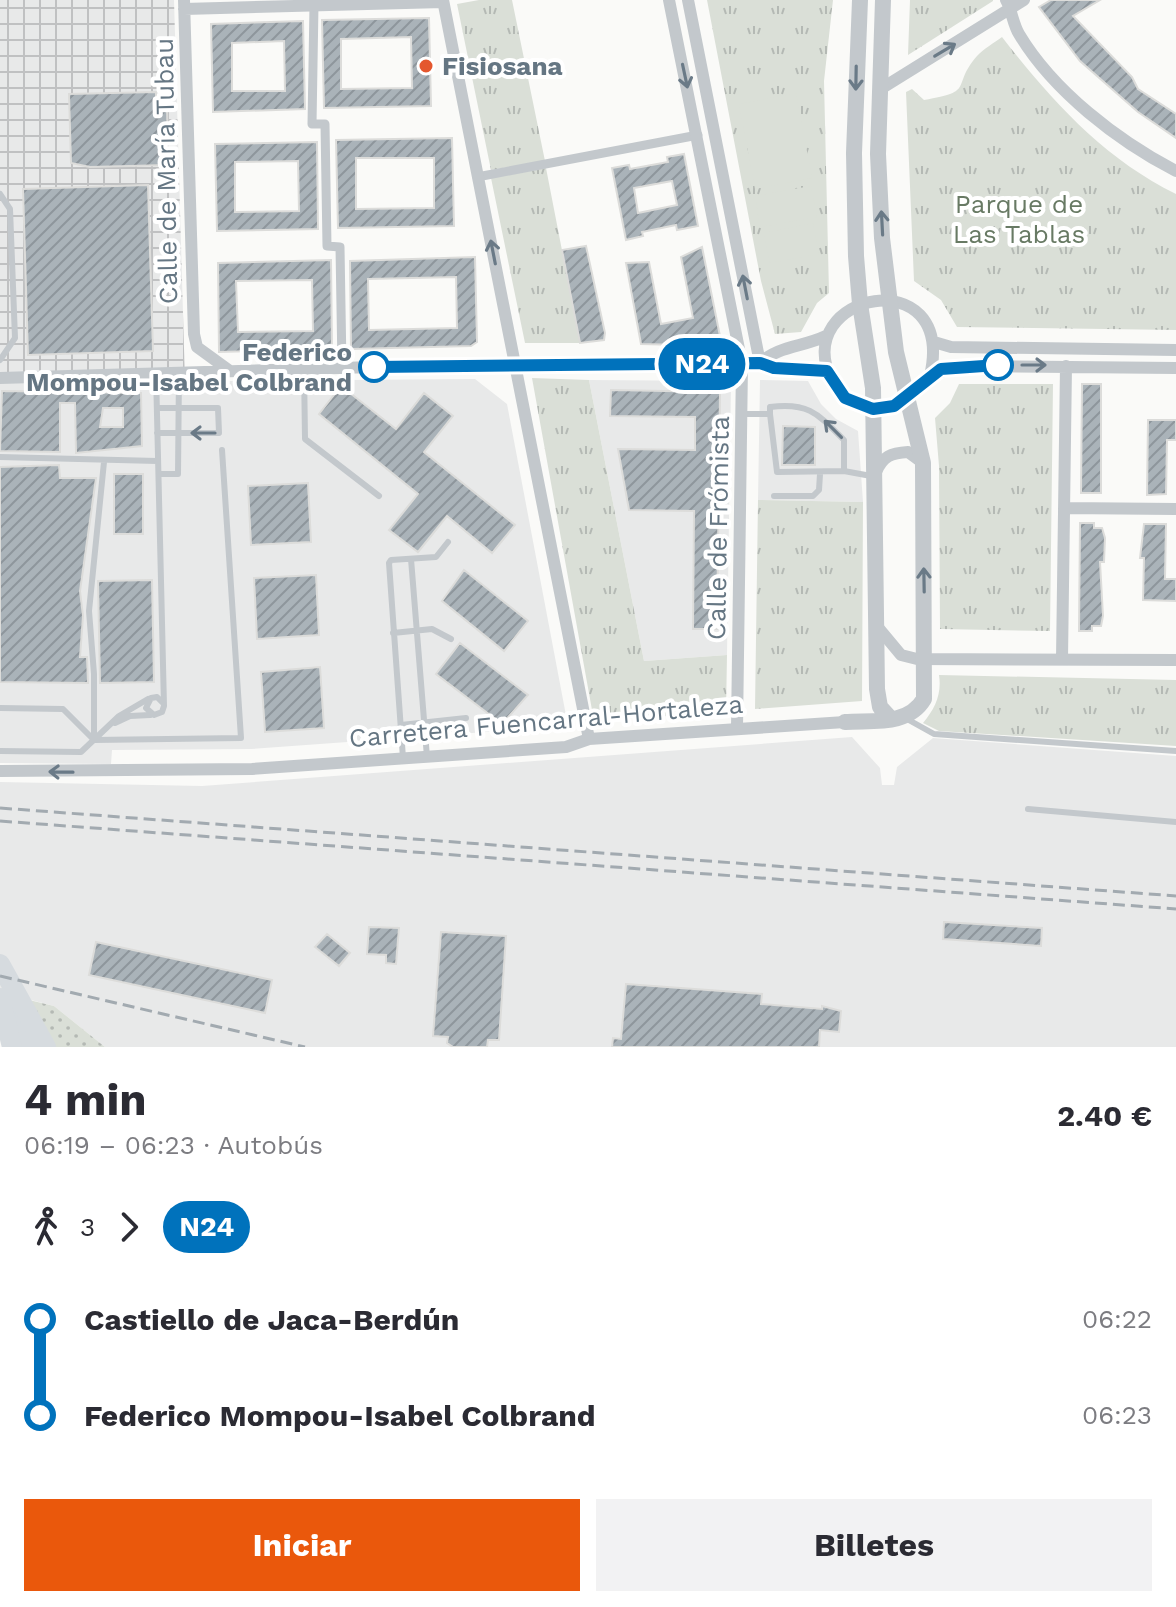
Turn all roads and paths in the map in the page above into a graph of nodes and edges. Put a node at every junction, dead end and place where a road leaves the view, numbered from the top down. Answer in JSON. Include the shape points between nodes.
{"nodes":[{"id":1,"x":669,"y":0,"type":"edge"},
{"id":2,"x":688,"y":0,"type":"edge"},
{"id":3,"x":860,"y":0,"type":"edge"},
{"id":4,"x":883,"y":0,"type":"edge"},
{"id":5,"x":1024,"y":0,"type":"edge"},
{"id":6,"x":443,"y":1,"type":"edge"},
{"id":7,"x":184,"y":4,"type":"edge"},
{"id":8,"x":1008,"y":4,"type":"edge"},
{"id":9,"x":314,"y":5,"type":"junction"},
{"id":10,"x":879,"y":90,"type":"junction"},
{"id":11,"x":698,"y":135,"type":"junction"},
{"id":12,"x":1176,"y":171,"type":"edge"},
{"id":13,"x":477,"y":177,"type":"junction"},
{"id":14,"x":0,"y":194,"type":"edge"},
{"id":15,"x":888,"y":301,"type":"junction"},
{"id":16,"x":860,"y":304,"type":"junction"},
{"id":17,"x":826,"y":336,"type":"junction"},
{"id":18,"x":934,"y":342,"type":"junction"},
{"id":19,"x":1176,"y":350,"type":"edge"},
{"id":20,"x":0,"y":360,"type":"edge"},
{"id":21,"x":760,"y":363,"type":"junction"},
{"id":22,"x":742,"y":364,"type":"junction"},
{"id":23,"x":514,"y":366,"type":"junction"},
{"id":24,"x":1066,"y":366,"type":"junction"},
{"id":25,"x":342,"y":367,"type":"junction"},
{"id":26,"x":304,"y":368,"type":"junction"},
{"id":27,"x":1176,"y":368,"type":"edge"},
{"id":28,"x":230,"y":371,"type":"junction"},
{"id":29,"x":827,"y":371,"type":"junction"},
{"id":30,"x":179,"y":372,"type":"junction"},
{"id":31,"x":156,"y":373,"type":"junction"},
{"id":32,"x":930,"y":376,"type":"junction"},
{"id":33,"x":0,"y":378,"type":"edge"},
{"id":34,"x":906,"y":399,"type":"junction"},
{"id":35,"x":157,"y":408,"type":"junction"},
{"id":36,"x":178,"y":408,"type":"junction"},
{"id":37,"x":873,"y":409,"type":"junction"},
{"id":38,"x":741,"y":414,"type":"junction"},
{"id":39,"x":770,"y":414,"type":"junction"},
{"id":40,"x":157,"y":433,"type":"junction"},
{"id":41,"x":178,"y":433,"type":"junction"},
{"id":42,"x":222,"y":450,"type":"dead end"},
{"id":43,"x":0,"y":457,"type":"edge"},
{"id":44,"x":157,"y":461,"type":"junction"},
{"id":45,"x":104,"y":462,"type":"junction"},
{"id":46,"x":923,"y":463,"type":"junction"},
{"id":47,"x":844,"y":471,"type":"junction"},
{"id":48,"x":160,"y":474,"type":"junction"},
{"id":49,"x":820,"y":474,"type":"junction"},
{"id":50,"x":875,"y":476,"type":"junction"},
{"id":51,"x":379,"y":496,"type":"dead end"},
{"id":52,"x":774,"y":496,"type":"dead end"},
{"id":53,"x":1064,"y":508,"type":"junction"},
{"id":54,"x":1176,"y":509,"type":"edge"},
{"id":55,"x":448,"y":542,"type":"dead end"},
{"id":56,"x":411,"y":559,"type":"junction"},
{"id":57,"x":876,"y":625,"type":"junction"},
{"id":58,"x":417,"y":630,"type":"junction"},
{"id":59,"x":393,"y":633,"type":"junction"},
{"id":60,"x":451,"y":639,"type":"dead end"},
{"id":61,"x":925,"y":658,"type":"junction"},
{"id":62,"x":1062,"y":659,"type":"junction"},
{"id":63,"x":1176,"y":660,"type":"edge"},
{"id":64,"x":162,"y":685,"type":"junction"},
{"id":65,"x":877,"y":689,"type":"junction"},
{"id":66,"x":157,"y":697,"type":"junction"},
{"id":67,"x":148,"y":699,"type":"junction"},
{"id":68,"x":163,"y":703,"type":"junction"},
{"id":69,"x":0,"y":708,"type":"edge"},
{"id":70,"x":154,"y":715,"type":"junction"},
{"id":71,"x":466,"y":718,"type":"dead end"},
{"id":72,"x":898,"y":718,"type":"junction"},
{"id":73,"x":845,"y":722,"type":"junction"},
{"id":74,"x":115,"y":723,"type":"junction"},
{"id":75,"x":424,"y":723,"type":"junction"},
{"id":76,"x":401,"y":725,"type":"junction"},
{"id":77,"x":737,"y":728,"type":"junction"},
{"id":78,"x":589,"y":739,"type":"junction"},
{"id":79,"x":94,"y":740,"type":"junction"},
{"id":80,"x":0,"y":751,"type":"edge"},
{"id":81,"x":1176,"y":751,"type":"edge"},
{"id":82,"x":427,"y":757,"type":"junction"},
{"id":83,"x":403,"y":758,"type":"junction"},
{"id":84,"x":0,"y":771,"type":"edge"},
{"id":85,"x":1028,"y":809,"type":"dead end"},
{"id":86,"x":1176,"y":822,"type":"edge"},
{"id":87,"x":0,"y":964,"type":"edge"},
{"id":88,"x":9,"y":1010,"type":"edge"},
{"id":89,"x":12,"y":1047,"type":"edge"},
{"id":90,"x":31,"y":1047,"type":"edge"},
{"id":91,"x":44,"y":1047,"type":"edge"}],
"edges":[{"from":1,"to":11,"type":"street","name":"Calle de Frómista","one_way":true},
{"from":21,"to":2,"type":"street","one_way":true},
{"from":3,"to":16,"type":"street","one_way":true,"via":[[854,153]]},
{"from":4,"to":10,"type":"street"},
{"from":5,"to":8,"type":"street"},
{"from":6,"to":9,"type":"street"},
{"from":6,"to":13,"type":"street"},
{"from":7,"to":9,"type":"street"},
{"from":7,"to":28,"type":"street","name":"Calle de María Tubau","via":[[194,334],[197,347]]},
{"from":10,"to":8,"type":"street","one_way":true},
{"from":8,"to":12,"type":"street","via":[[1018,33],[1076,99],[1141,153]]},
{"from":9,"to":25,"type":"street","via":[[312,124],[325,124],[327,246],[340,247]]},
{"from":15,"to":10,"type":"street","one_way":true},
{"from":11,"to":13,"type":"street"},
{"from":11,"to":22,"type":"street","name":"Calle de Frómista"},
{"from":23,"to":13,"type":"street","one_way":true},
{"from":14,"to":20,"type":"lane","via":[[10,209],[15,338]]},
{"from":15,"to":16,"type":"street"},
{"from":15,"to":18,"type":"street","via":[[915,306],[928,322]]},
{"from":15,"to":34,"type":"street"},
{"from":16,"to":17,"type":"street","via":[[838,317]]},
{"from":16,"to":37,"type":"street"},
{"from":17,"to":21,"type":"street","via":[[803,347],[774,350]]},
{"from":17,"to":29,"type":"street"},
{"from":18,"to":19,"type":"street","via":[[951,347]]},
{"from":18,"to":32,"type":"street"},
{"from":21,"to":22,"type":"street"},
{"from":21,"to":29,"type":"street"},
{"from":22,"to":23,"type":"street"},
{"from":22,"to":38,"type":"street","name":"Calle de Frómista"},
{"from":23,"to":25,"type":"street"},
{"from":23,"to":78,"type":"street"},
{"from":24,"to":27,"type":"street"},
{"from":32,"to":24,"type":"street","one_way":true,"via":[[960,366]]},
{"from":24,"to":53,"type":"street"},
{"from":25,"to":26,"type":"street"},
{"from":26,"to":28,"type":"street"},
{"from":26,"to":51,"type":"lane","via":[[305,439]]},
{"from":28,"to":30,"type":"street"},
{"from":29,"to":37,"type":"street","via":[[845,398]]},
{"from":30,"to":31,"type":"street"},
{"from":30,"to":36,"type":"lane"},
{"from":31,"to":33,"type":"street"},
{"from":31,"to":35,"type":"lane"},
{"from":32,"to":34,"type":"street"},
{"from":34,"to":37,"type":"street"},
{"from":34,"to":46,"type":"street"},
{"from":35,"to":36,"type":"lane"},
{"from":35,"to":40,"type":"lane"},
{"from":36,"to":41,"type":"lane"},
{"from":36,"to":41,"type":"lane","one_way":true,"via":[[218,408],[219,433]]},
{"from":37,"to":50,"type":"street"},
{"from":38,"to":39,"type":"lane"},
{"from":38,"to":77,"type":"street","name":"Calle de Frómista"},
{"from":47,"to":39,"type":"lane","one_way":true,"via":[[844,440],[819,414],[804,406],[770,407]]},
{"from":39,"to":49,"type":"lane","via":[[777,472]]},
{"from":40,"to":41,"type":"lane"},
{"from":40,"to":44,"type":"lane"},
{"from":41,"to":48,"type":"lane","via":[[178,474]]},
{"from":42,"to":79,"type":"lane","via":[[241,738]]},
{"from":43,"to":45,"type":"lane"},
{"from":44,"to":45,"type":"lane"},
{"from":44,"to":48,"type":"lane"},
{"from":45,"to":79,"type":"lane","via":[[89,611]]},
{"from":46,"to":50,"type":"street","via":[[908,452],[892,453],[881,460]]},
{"from":61,"to":46,"type":"street","one_way":true},
{"from":47,"to":49,"type":"lane"},
{"from":47,"to":50,"type":"lane"},
{"from":48,"to":64,"type":"lane"},
{"from":49,"to":52,"type":"lane","via":[[813,496]]},
{"from":50,"to":57,"type":"street"},
{"from":53,"to":54,"type":"street"},
{"from":53,"to":62,"type":"street"},
{"from":55,"to":56,"type":"lane","via":[[436,557]]},
{"from":56,"to":58,"type":"lane"},
{"from":56,"to":59,"type":"lane","via":[[389,563]]},
{"from":57,"to":61,"type":"street","via":[[901,655]]},
{"from":57,"to":65,"type":"street"},
{"from":58,"to":59,"type":"lane"},
{"from":58,"to":60,"type":"lane","via":[[435,629]]},
{"from":58,"to":75,"type":"lane"},
{"from":59,"to":76,"type":"lane"},
{"from":61,"to":62,"type":"street"},
{"from":61,"to":72,"type":"street","via":[[924,699],[917,711]]},
{"from":62,"to":63,"type":"street"},
{"from":64,"to":66,"type":"lane"},
{"from":64,"to":68,"type":"lane"},
{"from":65,"to":72,"type":"street","via":[[880,707]]},
{"from":65,"to":73,"type":"street","via":[[868,708]]},
{"from":66,"to":67,"type":"lane"},
{"from":66,"to":68,"type":"lane"},
{"from":67,"to":70,"type":"lane","via":[[146,708]]},
{"from":67,"to":74,"type":"lane"},
{"from":68,"to":70,"type":"lane","via":[[162,712]]},
{"from":69,"to":79,"type":"lane","via":[[63,709]]},
{"from":70,"to":74,"type":"lane"},
{"from":71,"to":75,"type":"lane"},
{"from":72,"to":73,"type":"street","name":"Carretera Fuencarral-Hortaleza"},
{"from":72,"to":81,"type":"lane","via":[[934,734]]},
{"from":73,"to":77,"type":"street","name":"Carretera Fuencarral-Hortaleza"},
{"from":74,"to":79,"type":"lane"},
{"from":75,"to":76,"type":"lane"},
{"from":75,"to":82,"type":"lane"},
{"from":76,"to":83,"type":"lane"},
{"from":77,"to":78,"type":"street","name":"Carretera Fuencarral-Hortaleza"},
{"from":78,"to":82,"type":"street","name":"Carretera Fuencarral-Hortaleza","via":[[566,747]]},
{"from":79,"to":80,"type":"lane","via":[[81,752]]},
{"from":82,"to":83,"type":"street","name":"Carretera Fuencarral-Hortaleza"},
{"from":83,"to":84,"type":"street","name":"Carretera Fuencarral-Hortaleza","one_way":true,"via":[[252,769]]},
{"from":85,"to":86,"type":"lane"},
{"from":87,"to":88,"type":"main road"},
{"from":88,"to":89,"type":"main road"},
{"from":88,"to":90,"type":"main road"},
{"from":88,"to":91,"type":"main road"}]}
